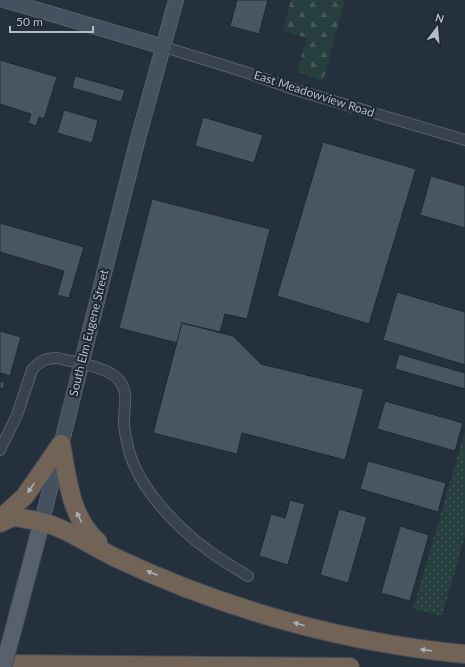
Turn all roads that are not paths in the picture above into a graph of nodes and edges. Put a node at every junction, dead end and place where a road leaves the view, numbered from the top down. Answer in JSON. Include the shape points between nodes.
{"nodes":[{"id":1,"x":4,"y":0,"type":"edge"},
{"id":2,"x":176,"y":0,"type":"edge"},
{"id":3,"x":164,"y":47,"type":"junction"},
{"id":4,"x":465,"y":140,"type":"edge"},
{"id":5,"x":81,"y":364,"type":"junction"},
{"id":6,"x":61,"y":444,"type":"junction"},
{"id":7,"x":0,"y":450,"type":"edge"},
{"id":8,"x":0,"y":519,"type":"edge"},
{"id":9,"x":42,"y":521,"type":"junction"},
{"id":10,"x":0,"y":523,"type":"edge"},
{"id":11,"x":114,"y":556,"type":"junction"},
{"id":12,"x":248,"y":576,"type":"dead end"},
{"id":13,"x":465,"y":654,"type":"edge"},
{"id":14,"x":0,"y":664,"type":"edge"},
{"id":15,"x":3,"y":667,"type":"edge"},
{"id":16,"x":350,"y":667,"type":"edge"}],
"edges":[{"from":1,"to":3,"type":"main road"},
{"from":2,"to":3,"type":"main road","name":"South Elm Eugene Street"},
{"from":3,"to":4,"type":"street","name":"East Meadowview Road","via":[[296,90]]},
{"from":3,"to":5,"type":"main road","name":"South Elm Eugene Street","via":[[136,146]]},
{"from":5,"to":6,"type":"main road","name":"South Elm Eugene Street"},
{"from":5,"to":7,"type":"street","via":[[49,358],[36,365],[17,415]]},
{"from":5,"to":12,"type":"street","via":[[109,372],[123,386],[126,392],[124,424],[127,445],[136,472],[148,490],[178,524],[209,551]]},
{"from":6,"to":8,"type":"highway","one_way":true,"via":[[25,496]]},
{"from":6,"to":9,"type":"main road","name":"South Elm Eugene Street"},
{"from":11,"to":6,"type":"highway","one_way":true,"via":[[87,532],[77,515],[72,502]]},
{"from":9,"to":10,"type":"highway","via":[[14,517]]},
{"from":9,"to":11,"type":"highway","via":[[72,532]]},
{"from":9,"to":15,"type":"main road","name":"South Elm Eugene Street","bridge":true},
{"from":13,"to":11,"type":"highway","one_way":true,"via":[[383,644],[313,628],[187,588]]},
{"from":14,"to":16,"type":"highway"}]}
